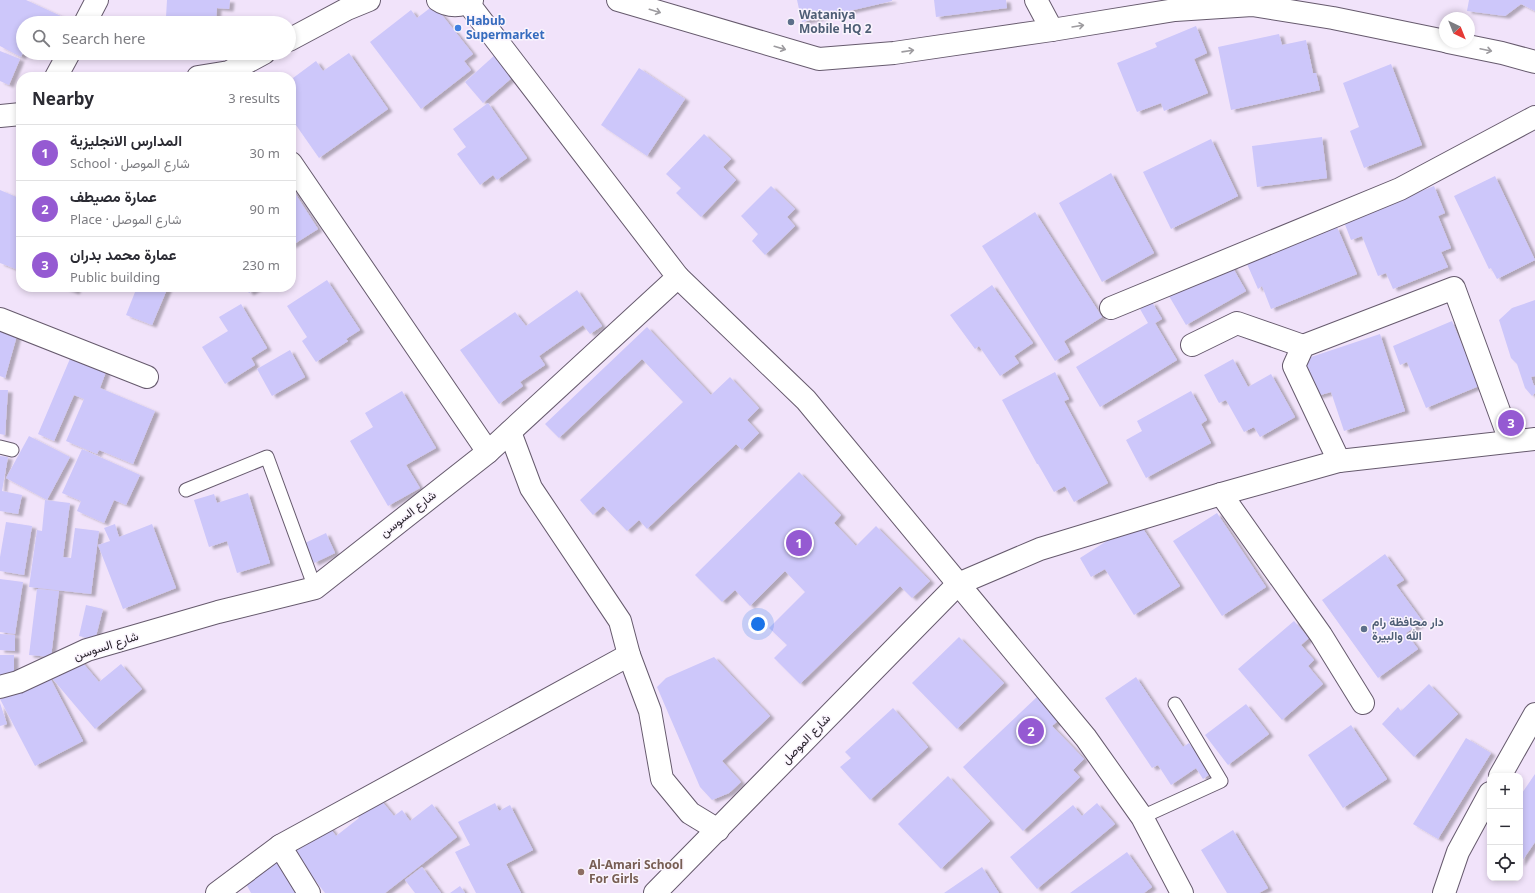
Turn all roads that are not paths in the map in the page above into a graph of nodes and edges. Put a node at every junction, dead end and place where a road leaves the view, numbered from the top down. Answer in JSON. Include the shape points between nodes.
{"nodes":[{"id":1,"x":97,"y":0,"type":"edge"},
{"id":2,"x":369,"y":0,"type":"edge"},
{"id":3,"x":438,"y":0,"type":"edge"},
{"id":4,"x":618,"y":0,"type":"edge"},
{"id":5,"x":1036,"y":0,"type":"edge"},
{"id":6,"x":470,"y":1,"type":"edge"},
{"id":7,"x":89,"y":16,"type":"edge"},
{"id":8,"x":1052,"y":30,"type":"junction"},
{"id":9,"x":296,"y":36,"type":"edge"},
{"id":10,"x":1439,"y":41,"type":"edge"},
{"id":11,"x":1475,"y":48,"type":"edge"},
{"id":12,"x":65,"y":60,"type":"edge"},
{"id":13,"x":253,"y":60,"type":"edge"},
{"id":14,"x":1535,"y":62,"type":"edge"},
{"id":15,"x":59,"y":72,"type":"edge"},
{"id":16,"x":235,"y":72,"type":"edge"},
{"id":17,"x":16,"y":114,"type":"edge"},
{"id":18,"x":0,"y":116,"type":"edge"},
{"id":19,"x":1535,"y":118,"type":"edge"},
{"id":20,"x":296,"y":171,"type":"edge"},
{"id":21,"x":678,"y":277,"type":"junction"},
{"id":22,"x":1111,"y":308,"type":"dead end"},
{"id":23,"x":0,"y":319,"type":"edge"},
{"id":24,"x":1192,"y":345,"type":"dead end"},
{"id":25,"x":1303,"y":346,"type":"junction"},
{"id":26,"x":147,"y":377,"type":"dead end"},
{"id":27,"x":510,"y":432,"type":"junction"},
{"id":28,"x":1535,"y":439,"type":"edge"},
{"id":29,"x":1510,"y":441,"type":"junction"},
{"id":30,"x":488,"y":452,"type":"junction"},
{"id":31,"x":1339,"y":461,"type":"junction"},
{"id":32,"x":186,"y":490,"type":"dead end"},
{"id":33,"x":1221,"y":494,"type":"junction"},
{"id":34,"x":958,"y":584,"type":"junction"},
{"id":35,"x":315,"y":588,"type":"junction"},
{"id":36,"x":629,"y":654,"type":"junction"},
{"id":37,"x":0,"y":688,"type":"edge"},
{"id":38,"x":1363,"y":703,"type":"dead end"},
{"id":39,"x":1175,"y":704,"type":"dead end"},
{"id":40,"x":1535,"y":714,"type":"edge"},
{"id":41,"x":1502,"y":773,"type":"edge"},
{"id":42,"x":1487,"y":799,"type":"edge"},
{"id":43,"x":1142,"y":817,"type":"junction"},
{"id":44,"x":718,"y":830,"type":"junction"},
{"id":45,"x":280,"y":846,"type":"junction"},
{"id":46,"x":217,"y":893,"type":"edge"},
{"id":47,"x":309,"y":893,"type":"edge"},
{"id":48,"x":655,"y":893,"type":"edge"},
{"id":49,"x":1182,"y":893,"type":"edge"},
{"id":50,"x":1444,"y":893,"type":"edge"}],
"edges":[{"from":1,"to":7,"type":"street"},
{"from":2,"to":9,"type":"street"},
{"from":3,"to":6,"type":"street","via":[[450,6]]},
{"from":4,"to":8,"type":"street","one_way":true,"via":[[819,59],[894,53]]},
{"from":5,"to":8,"type":"street"},
{"from":6,"to":21,"type":"street"},
{"from":8,"to":10,"type":"street","one_way":true,"via":[[1175,10],[1252,5],[1333,18]]},
{"from":11,"to":14,"type":"street","one_way":true},
{"from":12,"to":15,"type":"street"},
{"from":13,"to":16,"type":"street"},
{"from":17,"to":18,"type":"street"},
{"from":19,"to":22,"type":"street","via":[[1400,189]]},
{"from":20,"to":30,"type":"street"},
{"from":21,"to":27,"type":"street","name":"شارع السوسن"},
{"from":21,"to":34,"type":"street","via":[[806,400]]},
{"from":23,"to":26,"type":"street"},
{"from":24,"to":25,"type":"street","via":[[1237,323]]},
{"from":25,"to":29,"type":"street","via":[[1454,288]]},
{"from":25,"to":31,"type":"street","via":[[1294,366]]},
{"from":27,"to":30,"type":"street","name":"شارع السوسن"},
{"from":27,"to":36,"type":"street","via":[[531,488],[620,621]]},
{"from":28,"to":29,"type":"street"},
{"from":29,"to":31,"type":"street"},
{"from":30,"to":35,"type":"street","name":"شارع السوسن"},
{"from":31,"to":33,"type":"street"},
{"from":32,"to":35,"type":"lane","via":[[267,457]]},
{"from":33,"to":34,"type":"street","via":[[1040,549]]},
{"from":33,"to":38,"type":"street","via":[[1321,635]]},
{"from":34,"to":43,"type":"street","via":[[1086,738]]},
{"from":34,"to":44,"type":"street","name":"شارع الموصل"},
{"from":35,"to":37,"type":"street","name":"شارع السوسن","via":[[218,612],[87,650]]},
{"from":36,"to":44,"type":"street","via":[[650,711],[662,778],[690,813]]},
{"from":36,"to":45,"type":"street"},
{"from":39,"to":43,"type":"lane","via":[[1221,781]]},
{"from":40,"to":41,"type":"street"},
{"from":42,"to":50,"type":"street","via":[[1458,852]]},
{"from":43,"to":49,"type":"street"},
{"from":44,"to":48,"type":"street","name":"شارع الموصل"},
{"from":45,"to":46,"type":"street"},
{"from":45,"to":47,"type":"street"}]}
